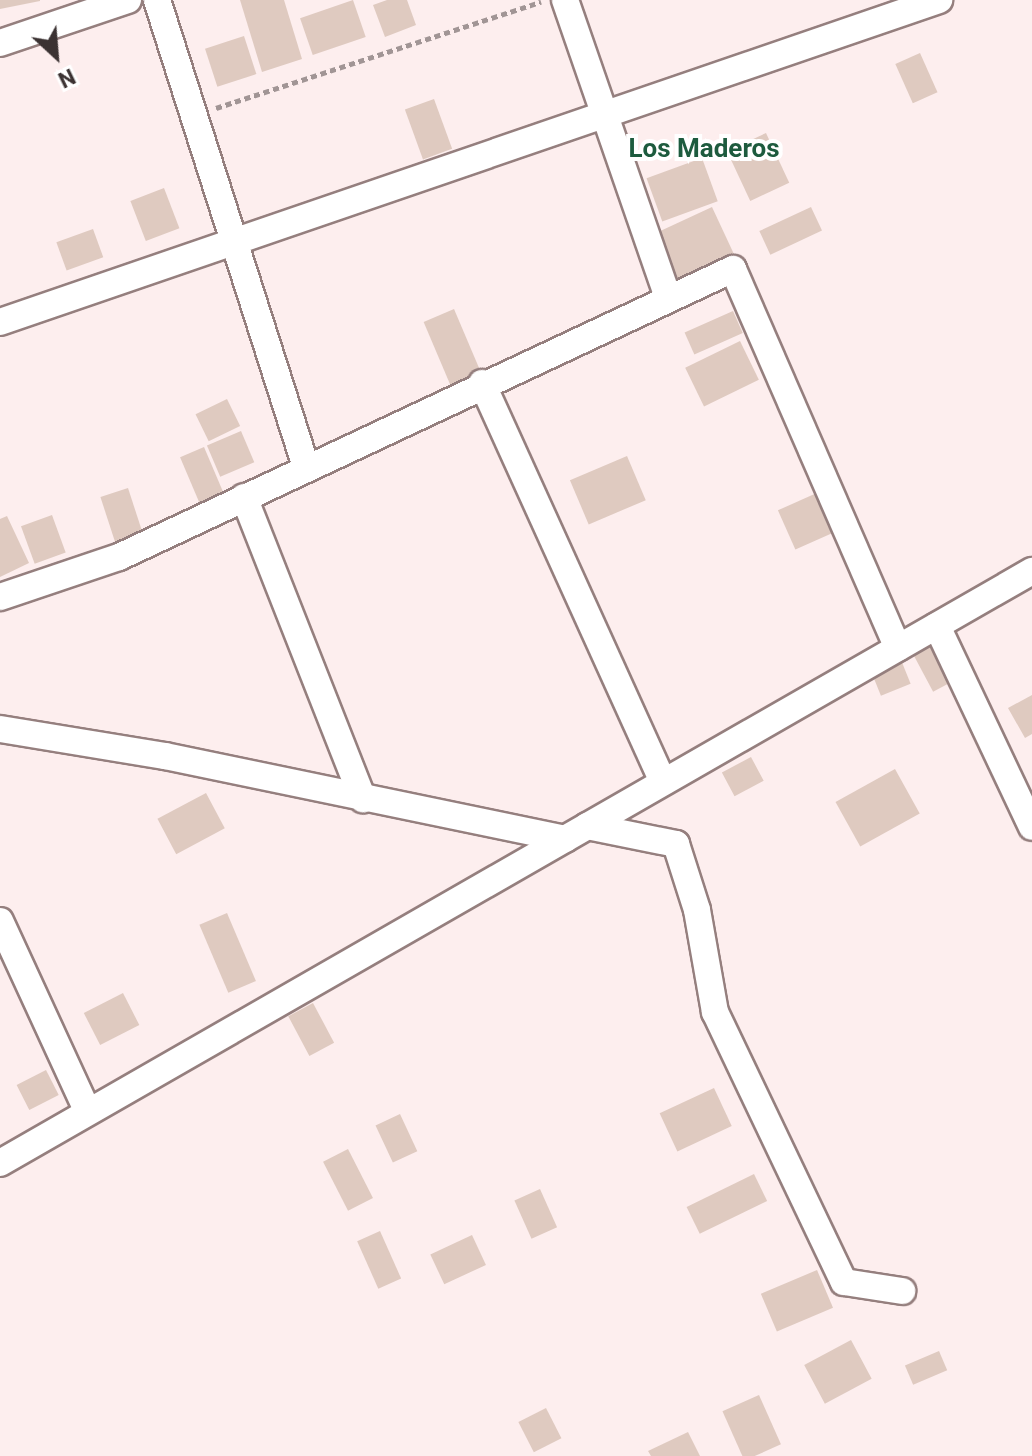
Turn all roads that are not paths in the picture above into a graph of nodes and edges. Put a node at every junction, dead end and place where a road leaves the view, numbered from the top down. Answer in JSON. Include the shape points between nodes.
{"nodes":[{"id":1,"x":128,"y":0,"type":"edge"},
{"id":2,"x":157,"y":0,"type":"edge"},
{"id":3,"x":565,"y":0,"type":"edge"},
{"id":4,"x":939,"y":0,"type":"edge"},
{"id":5,"x":0,"y":43,"type":"edge"},
{"id":6,"x":603,"y":116,"type":"junction"},
{"id":7,"x":233,"y":242,"type":"junction"},
{"id":8,"x":668,"y":298,"type":"junction"},
{"id":9,"x":0,"y":322,"type":"edge"},
{"id":10,"x":482,"y":383,"type":"junction"},
{"id":11,"x":306,"y":466,"type":"junction"},
{"id":12,"x":244,"y":497,"type":"junction"},
{"id":13,"x":1032,"y":571,"type":"edge"},
{"id":14,"x":0,"y":597,"type":"edge"},
{"id":15,"x":937,"y":626,"type":"junction"},
{"id":16,"x":898,"y":648,"type":"junction"},
{"id":17,"x":0,"y":729,"type":"edge"},
{"id":18,"x":663,"y":782,"type":"junction"},
{"id":19,"x":363,"y":799,"type":"junction"},
{"id":20,"x":1032,"y":827,"type":"edge"},
{"id":21,"x":576,"y":832,"type":"junction"},
{"id":22,"x":0,"y":921,"type":"edge"},
{"id":23,"x":88,"y":1112,"type":"junction"},
{"id":24,"x":0,"y":1163,"type":"edge"},
{"id":25,"x":902,"y":1291,"type":"dead end"}],
"edges":[{"from":1,"to":5,"type":"street"},
{"from":2,"to":7,"type":"street"},
{"from":3,"to":6,"type":"street"},
{"from":4,"to":6,"type":"street"},
{"from":6,"to":7,"type":"street"},
{"from":6,"to":8,"type":"street"},
{"from":7,"to":9,"type":"street"},
{"from":7,"to":11,"type":"street"},
{"from":8,"to":10,"type":"street"},
{"from":8,"to":16,"type":"street","via":[[733,269]]},
{"from":10,"to":11,"type":"street"},
{"from":10,"to":18,"type":"street"},
{"from":11,"to":12,"type":"street"},
{"from":12,"to":14,"type":"street","via":[[119,557]]},
{"from":12,"to":19,"type":"street"},
{"from":13,"to":15,"type":"street"},
{"from":15,"to":16,"type":"street"},
{"from":15,"to":20,"type":"street"},
{"from":16,"to":18,"type":"street"},
{"from":17,"to":19,"type":"street","via":[[165,756]]},
{"from":18,"to":21,"type":"street"},
{"from":19,"to":21,"type":"street"},
{"from":21,"to":23,"type":"street"},
{"from":21,"to":25,"type":"street","via":[[676,844],[697,910],[715,1012],[844,1282]]},
{"from":22,"to":23,"type":"street"},
{"from":23,"to":24,"type":"street"}]}
